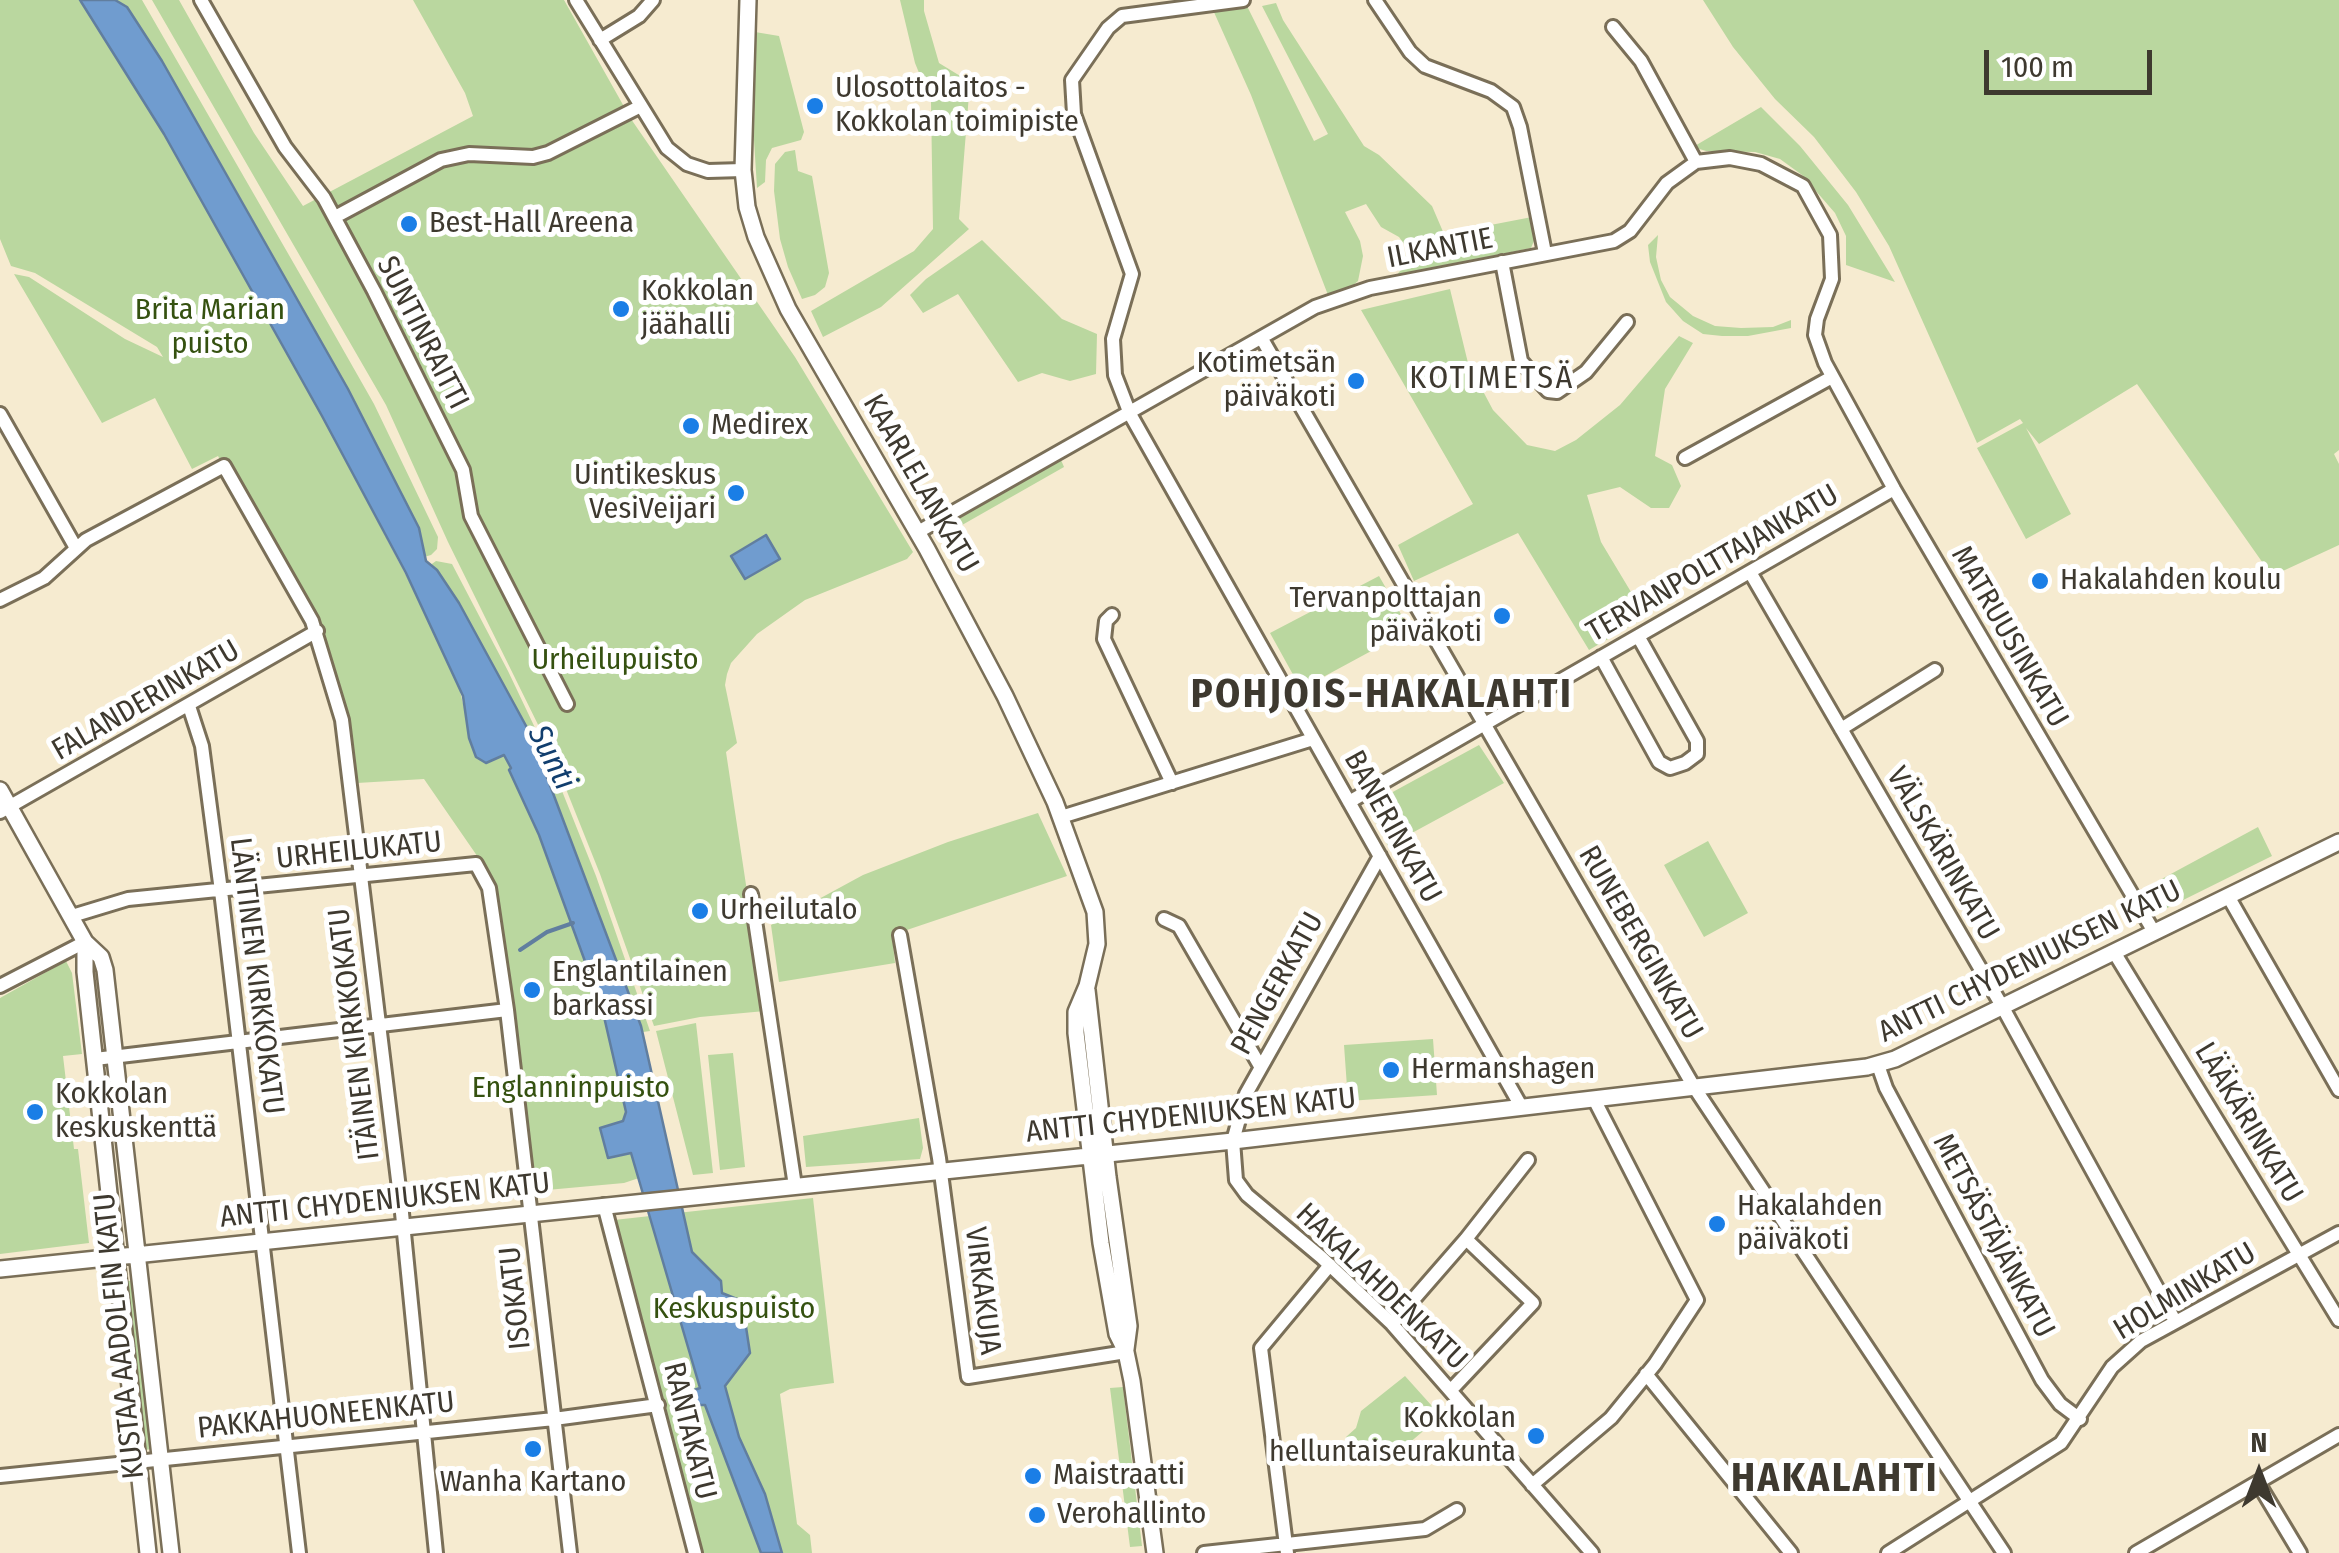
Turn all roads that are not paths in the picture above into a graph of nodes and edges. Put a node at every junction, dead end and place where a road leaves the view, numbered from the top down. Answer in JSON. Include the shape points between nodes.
{"nodes":[{"id":1,"x":200,"y":0,"type":"edge"},
{"id":2,"x":576,"y":0,"type":"edge"},
{"id":3,"x":652,"y":0,"type":"edge"},
{"id":4,"x":748,"y":0,"type":"edge"},
{"id":5,"x":1243,"y":0,"type":"edge"},
{"id":6,"x":1375,"y":0,"type":"edge"},
{"id":7,"x":1613,"y":27,"type":"dead end"},
{"id":8,"x":600,"y":40,"type":"junction"},
{"id":9,"x":639,"y":107,"type":"junction"},
{"id":10,"x":1696,"y":162,"type":"junction"},
{"id":11,"x":743,"y":170,"type":"junction"},
{"id":12,"x":335,"y":217,"type":"junction"},
{"id":13,"x":1544,"y":253,"type":"junction"},
{"id":14,"x":1502,"y":262,"type":"junction"},
{"id":15,"x":1627,"y":322,"type":"dead end"},
{"id":16,"x":1262,"y":338,"type":"junction"},
{"id":17,"x":1832,"y":376,"type":"junction"},
{"id":18,"x":0,"y":414,"type":"edge"},
{"id":19,"x":1130,"y":414,"type":"junction"},
{"id":20,"x":1685,"y":458,"type":"dead end"},
{"id":21,"x":1894,"y":489,"type":"junction"},
{"id":22,"x":918,"y":532,"type":"junction"},
{"id":23,"x":76,"y":548,"type":"junction"},
{"id":24,"x":1750,"y":572,"type":"junction"},
{"id":25,"x":0,"y":600,"type":"edge"},
{"id":26,"x":1112,"y":614,"type":"dead end"},
{"id":27,"x":317,"y":631,"type":"junction"},
{"id":28,"x":1638,"y":636,"type":"junction"},
{"id":29,"x":1601,"y":657,"type":"junction"},
{"id":30,"x":1935,"y":670,"type":"dead end"},
{"id":31,"x":567,"y":704,"type":"dead end"},
{"id":32,"x":189,"y":706,"type":"junction"},
{"id":33,"x":1484,"y":724,"type":"junction"},
{"id":34,"x":1842,"y":730,"type":"junction"},
{"id":35,"x":1314,"y":739,"type":"junction"},
{"id":36,"x":1172,"y":783,"type":"junction"},
{"id":37,"x":0,"y":790,"type":"edge"},
{"id":38,"x":1349,"y":802,"type":"junction"},
{"id":39,"x":5,"y":810,"type":"edge"},
{"id":40,"x":1061,"y":817,"type":"junction"},
{"id":41,"x":2339,"y":842,"type":"edge"},
{"id":42,"x":1380,"y":856,"type":"junction"},
{"id":43,"x":476,"y":864,"type":"joint"},
{"id":44,"x":361,"y":877,"type":"junction"},
{"id":45,"x":221,"y":891,"type":"junction"},
{"id":46,"x":751,"y":894,"type":"dead end"},
{"id":47,"x":2228,"y":896,"type":"junction"},
{"id":48,"x":72,"y":916,"type":"junction"},
{"id":49,"x":1164,"y":920,"type":"dead end"},
{"id":50,"x":2154,"y":932,"type":"junction"},
{"id":51,"x":900,"y":935,"type":"dead end"},
{"id":52,"x":84,"y":942,"type":"junction"},
{"id":53,"x":2114,"y":952,"type":"junction"},
{"id":54,"x":0,"y":986,"type":"edge"},
{"id":55,"x":2002,"y":1006,"type":"junction"},
{"id":56,"x":507,"y":1010,"type":"junction"},
{"id":57,"x":380,"y":1025,"type":"junction"},
{"id":58,"x":239,"y":1042,"type":"junction"},
{"id":59,"x":116,"y":1057,"type":"junction"},
{"id":60,"x":95,"y":1060,"type":"junction"},
{"id":61,"x":1878,"y":1065,"type":"junction"},
{"id":62,"x":1260,"y":1066,"type":"junction"},
{"id":63,"x":1694,"y":1088,"type":"junction"},
{"id":64,"x":2339,"y":1090,"type":"edge"},
{"id":65,"x":1594,"y":1099,"type":"junction"},
{"id":66,"x":1522,"y":1108,"type":"junction"},
{"id":67,"x":1233,"y":1141,"type":"junction"},
{"id":68,"x":1097,"y":1155,"type":"junction"},
{"id":69,"x":1528,"y":1160,"type":"dead end"},
{"id":70,"x":941,"y":1171,"type":"junction"},
{"id":71,"x":794,"y":1186,"type":"junction"},
{"id":72,"x":604,"y":1204,"type":"junction"},
{"id":73,"x":532,"y":1212,"type":"junction"},
{"id":74,"x":403,"y":1227,"type":"junction"},
{"id":75,"x":2339,"y":1233,"type":"edge"},
{"id":76,"x":1466,"y":1239,"type":"junction"},
{"id":77,"x":263,"y":1242,"type":"junction"},
{"id":78,"x":2299,"y":1254,"type":"junction"},
{"id":79,"x":139,"y":1255,"type":"junction"},
{"id":80,"x":117,"y":1257,"type":"junction"},
{"id":81,"x":1330,"y":1265,"type":"junction"},
{"id":82,"x":0,"y":1269,"type":"edge"},
{"id":83,"x":2339,"y":1320,"type":"edge"},
{"id":84,"x":2175,"y":1321,"type":"junction"},
{"id":85,"x":1392,"y":1324,"type":"junction"},
{"id":86,"x":1126,"y":1352,"type":"junction"},
{"id":87,"x":1646,"y":1374,"type":"junction"},
{"id":88,"x":1451,"y":1390,"type":"junction"},
{"id":89,"x":658,"y":1405,"type":"junction"},
{"id":90,"x":554,"y":1419,"type":"junction"},
{"id":91,"x":2080,"y":1419,"type":"junction"},
{"id":92,"x":422,"y":1431,"type":"junction"},
{"id":93,"x":2339,"y":1435,"type":"edge"},
{"id":94,"x":286,"y":1446,"type":"junction"},
{"id":95,"x":161,"y":1459,"type":"junction"},
{"id":96,"x":139,"y":1462,"type":"junction"},
{"id":97,"x":0,"y":1476,"type":"edge"},
{"id":98,"x":2258,"y":1483,"type":"junction"},
{"id":99,"x":1532,"y":1485,"type":"junction"},
{"id":100,"x":1970,"y":1500,"type":"junction"},
{"id":101,"x":1456,"y":1510,"type":"dead end"},
{"id":102,"x":1287,"y":1548,"type":"edge"},
{"id":103,"x":148,"y":1553,"type":"edge"},
{"id":104,"x":170,"y":1553,"type":"edge"},
{"id":105,"x":299,"y":1553,"type":"edge"},
{"id":106,"x":436,"y":1553,"type":"edge"},
{"id":107,"x":570,"y":1553,"type":"edge"},
{"id":108,"x":695,"y":1553,"type":"edge"},
{"id":109,"x":1155,"y":1553,"type":"edge"},
{"id":110,"x":1204,"y":1553,"type":"edge"},
{"id":111,"x":1592,"y":1553,"type":"edge"},
{"id":112,"x":1791,"y":1553,"type":"edge"},
{"id":113,"x":1888,"y":1553,"type":"edge"},
{"id":114,"x":2004,"y":1553,"type":"edge"},
{"id":115,"x":2136,"y":1553,"type":"edge"},
{"id":116,"x":2300,"y":1553,"type":"edge"}],
"edges":[{"from":1,"to":12,"type":"street","name":"SUNTINRAITTI","via":[[285,148]]},
{"from":2,"to":8,"type":"street"},
{"from":3,"to":8,"type":"street"},
{"from":4,"to":11,"type":"main road","name":"KAARLELANKATU"},
{"from":5,"to":19,"type":"street","name":"BANERINKATU","via":[[1122,16],[1072,80],[1074,114],[1131,265],[1112,349]]},
{"from":6,"to":13,"type":"street","via":[[1425,66],[1492,92],[1513,108]]},
{"from":7,"to":10,"type":"street","via":[[1640,61]]},
{"from":8,"to":9,"type":"street"},
{"from":9,"to":11,"type":"street","via":[[666,148],[687,164]]},
{"from":9,"to":12,"type":"street","via":[[548,153],[441,160]]},
{"from":10,"to":13,"type":"street","name":"ILKANTIE","via":[[1667,183],[1624,236]]},
{"from":10,"to":17,"type":"street","name":"MATRUUSINKATU","via":[[1730,158],[1762,164],[1791,177],[1814,200],[1833,253],[1816,327]]},
{"from":11,"to":22,"type":"main road","name":"KAARLELANKATU","via":[[747,207],[771,273]]},
{"from":12,"to":31,"type":"street","name":"SUNTINRAITTI","via":[[463,470],[471,516]]},
{"from":13,"to":14,"type":"street","name":"ILKANTIE"},
{"from":14,"to":15,"type":"street","via":[[1522,361],[1548,391],[1558,392],[1586,372]]},
{"from":14,"to":16,"type":"street","name":"ILKANTIE","via":[[1341,296]]},
{"from":16,"to":19,"type":"street","name":"ILKANTIE"},
{"from":16,"to":33,"type":"street","name":"RUNEBERGINKATU"},
{"from":17,"to":20,"type":"street"},
{"from":17,"to":21,"type":"street","name":"MATRUUSINKATU"},
{"from":18,"to":23,"type":"street"},
{"from":19,"to":22,"type":"street","name":"ILKANTIE"},
{"from":19,"to":35,"type":"street","name":"BANERINKATU"},
{"from":21,"to":24,"type":"street","name":"TERVANPOLTTAJANKATU"},
{"from":21,"to":50,"type":"street","name":"MATRUUSINKATU"},
{"from":22,"to":40,"type":"main road","name":"KAARLELANKATU"},
{"from":23,"to":25,"type":"street","via":[[44,578]]},
{"from":23,"to":27,"type":"street","name":"ITÄINEN KIRKKOKATU","via":[[224,466]]},
{"from":24,"to":28,"type":"street","name":"TERVANPOLTTAJANKATU"},
{"from":24,"to":34,"type":"street","name":"VÄLSKÄRINKATU"},
{"from":26,"to":36,"type":"street","via":[[1104,639]]},
{"from":27,"to":32,"type":"street","name":"FALANDERINKATU"},
{"from":27,"to":44,"type":"street","name":"ITÄINEN KIRKKOKATU","via":[[342,720]]},
{"from":28,"to":29,"type":"street","name":"TERVANPOLTTAJANKATU"},
{"from":28,"to":29,"type":"street","via":[[1697,741],[1697,754],[1685,762],[1670,768],[1659,762]]},
{"from":29,"to":33,"type":"street","name":"TERVANPOLTTAJANKATU"},
{"from":30,"to":34,"type":"street"},
{"from":32,"to":39,"type":"street","name":"FALANDERINKATU"},
{"from":32,"to":45,"type":"street","name":"LÄNTINEN KIRKKOKATU","via":[[202,746]]},
{"from":33,"to":38,"type":"street","name":"TERVANPOLTTAJANKATU"},
{"from":33,"to":63,"type":"street","name":"RUNEBERGINKATU"},
{"from":34,"to":55,"type":"street","name":"VÄLSKÄRINKATU"},
{"from":35,"to":36,"type":"street"},
{"from":35,"to":38,"type":"street","name":"BANERINKATU"},
{"from":36,"to":40,"type":"street"},
{"from":37,"to":39,"type":"main road","name":"KUSTAA AADOLFIN KATU"},
{"from":38,"to":42,"type":"street","name":"BANERINKATU"},
{"from":39,"to":48,"type":"main road","name":"KUSTAA AADOLFIN KATU"},
{"from":40,"to":68,"type":"main road","name":"KAARLELANKATU","via":[[1097,924],[1075,1020]]},
{"from":41,"to":47,"type":"main road","name":"ANTTI CHYDENIUKSEN KATU"},
{"from":42,"to":62,"type":"street","name":"PENGERKATU"},
{"from":42,"to":66,"type":"street","name":"BANERINKATU"},
{"from":43,"to":44,"type":"street","name":"URHEILUKATU"},
{"from":43,"to":56,"type":"street","name":"ISOKATU","via":[[489,888]]},
{"from":44,"to":45,"type":"street","name":"URHEILUKATU"},
{"from":44,"to":57,"type":"street","name":"ITÄINEN KIRKKOKATU"},
{"from":45,"to":48,"type":"street","name":"URHEILUKATU","via":[[128,899]]},
{"from":45,"to":58,"type":"street","name":"LÄNTINEN KIRKKOKATU"},
{"from":46,"to":71,"type":"street"},
{"from":47,"to":50,"type":"main road","name":"ANTTI CHYDENIUKSEN KATU"},
{"from":47,"to":64,"type":"street"},
{"from":48,"to":52,"type":"main road","name":"KUSTAA AADOLFIN KATU"},
{"from":49,"to":62,"type":"street","via":[[1179,926]]},
{"from":50,"to":53,"type":"main road","name":"ANTTI CHYDENIUKSEN KATU"},
{"from":51,"to":70,"type":"street"},
{"from":52,"to":54,"type":"street"},
{"from":52,"to":59,"type":"main road","name":"KUSTAA AADOLFIN KATU","via":[[105,970]]},
{"from":52,"to":60,"type":"main road","name":"KUSTAA AADOLFIN KATU"},
{"from":53,"to":55,"type":"main road","name":"ANTTI CHYDENIUKSEN KATU"},
{"from":53,"to":78,"type":"street","name":"LÄÄKÄRINKATU"},
{"from":55,"to":61,"type":"main road","name":"ANTTI CHYDENIUKSEN KATU"},
{"from":55,"to":84,"type":"street","name":"VÄLSKÄRINKATU"},
{"from":56,"to":57,"type":"street"},
{"from":56,"to":73,"type":"street","name":"ISOKATU"},
{"from":57,"to":58,"type":"street"},
{"from":57,"to":74,"type":"street","name":"ITÄINEN KIRKKOKATU"},
{"from":58,"to":59,"type":"street"},
{"from":58,"to":77,"type":"street","name":"LÄNTINEN KIRKKOKATU"},
{"from":59,"to":60,"type":"street"},
{"from":59,"to":79,"type":"main road","name":"KUSTAA AADOLFIN KATU"},
{"from":60,"to":80,"type":"main road","name":"KUSTAA AADOLFIN KATU"},
{"from":61,"to":63,"type":"main road","name":"ANTTI CHYDENIUKSEN KATU"},
{"from":61,"to":91,"type":"street","name":"METSÄSTÄJÄNKATU","via":[[2042,1380]]},
{"from":62,"to":67,"type":"street","name":"PENGERKATU"},
{"from":63,"to":65,"type":"main road","name":"ANTTI CHYDENIUKSEN KATU"},
{"from":63,"to":100,"type":"street","name":"RUNEBERGINKATU"},
{"from":65,"to":66,"type":"main road","name":"ANTTI CHYDENIUKSEN KATU"},
{"from":65,"to":87,"type":"street","via":[[1697,1300]]},
{"from":66,"to":67,"type":"main road","name":"ANTTI CHYDENIUKSEN KATU"},
{"from":67,"to":68,"type":"main road","name":"ANTTI CHYDENIUKSEN KATU"},
{"from":67,"to":81,"type":"street","name":"HAKALAHDENKATU","via":[[1242,1188]]},
{"from":68,"to":70,"type":"main road","name":"ANTTI CHYDENIUKSEN KATU"},
{"from":68,"to":86,"type":"main road","name":"KAARLELANKATU","via":[[1117,1334]]},
{"from":69,"to":76,"type":"street"},
{"from":70,"to":71,"type":"main road","name":"ANTTI CHYDENIUKSEN KATU"},
{"from":70,"to":86,"type":"street","name":"VIRKAKUJA","via":[[968,1377]]},
{"from":71,"to":72,"type":"main road","name":"ANTTI CHYDENIUKSEN KATU"},
{"from":72,"to":73,"type":"main road","name":"ANTTI CHYDENIUKSEN KATU"},
{"from":72,"to":89,"type":"street","name":"RANTAKATU"},
{"from":73,"to":74,"type":"main road","name":"ANTTI CHYDENIUKSEN KATU"},
{"from":73,"to":90,"type":"street","name":"ISOKATU"},
{"from":74,"to":77,"type":"main road","name":"ANTTI CHYDENIUKSEN KATU"},
{"from":74,"to":92,"type":"street","name":"ITÄINEN KIRKKOKATU"},
{"from":75,"to":78,"type":"street","name":"HOLMINKATU"},
{"from":76,"to":85,"type":"street"},
{"from":76,"to":88,"type":"street","via":[[1533,1303]]},
{"from":77,"to":79,"type":"main road","name":"ANTTI CHYDENIUKSEN KATU"},
{"from":77,"to":94,"type":"street","name":"LÄNTINEN KIRKKOKATU"},
{"from":78,"to":83,"type":"street","name":"LÄÄKÄRINKATU"},
{"from":78,"to":84,"type":"street","name":"HOLMINKATU"},
{"from":79,"to":80,"type":"main road","name":"ANTTI CHYDENIUKSEN KATU"},
{"from":79,"to":95,"type":"main road","name":"KUSTAA AADOLFIN KATU"},
{"from":80,"to":82,"type":"main road","name":"ANTTI CHYDENIUKSEN KATU"},
{"from":80,"to":96,"type":"main road","name":"KUSTAA AADOLFIN KATU"},
{"from":81,"to":85,"type":"street","name":"HAKALAHDENKATU"},
{"from":81,"to":102,"type":"street","via":[[1261,1348]]},
{"from":84,"to":91,"type":"street","name":"HOLMINKATU","via":[[2118,1360]]},
{"from":85,"to":88,"type":"street","name":"HAKALAHDENKATU"},
{"from":86,"to":109,"type":"main road","name":"KAARLELANKATU"},
{"from":87,"to":99,"type":"street","via":[[1611,1418]]},
{"from":87,"to":112,"type":"street"},
{"from":88,"to":99,"type":"street","name":"HAKALAHDENKATU"},
{"from":89,"to":90,"type":"street","name":"PAKKAHUONEENKATU"},
{"from":89,"to":108,"type":"street","name":"RANTAKATU"},
{"from":90,"to":92,"type":"street","name":"PAKKAHUONEENKATU"},
{"from":90,"to":107,"type":"street","name":"ISOKATU"},
{"from":91,"to":100,"type":"street","name":"HOLMINKATU","via":[[2050,1451]]},
{"from":92,"to":94,"type":"street","name":"PAKKAHUONEENKATU"},
{"from":92,"to":106,"type":"street","name":"ITÄINEN KIRKKOKATU"},
{"from":93,"to":98,"type":"street"},
{"from":94,"to":95,"type":"street","name":"PAKKAHUONEENKATU"},
{"from":94,"to":105,"type":"street","name":"LÄNTINEN KIRKKOKATU"},
{"from":95,"to":96,"type":"street","name":"PAKKAHUONEENKATU"},
{"from":95,"to":104,"type":"main road","name":"KUSTAA AADOLFIN KATU"},
{"from":96,"to":97,"type":"street","name":"PAKKAHUONEENKATU"},
{"from":96,"to":103,"type":"main road","name":"KUSTAA AADOLFIN KATU"},
{"from":98,"to":115,"type":"street"},
{"from":98,"to":116,"type":"street"},
{"from":99,"to":111,"type":"street","name":"HAKALAHDENKATU"},
{"from":100,"to":113,"type":"street","name":"HOLMINKATU"},
{"from":100,"to":114,"type":"street","name":"RUNEBERGINKATU"},
{"from":101,"to":102,"type":"street","via":[[1424,1529]]},
{"from":102,"to":110,"type":"street"}]}
